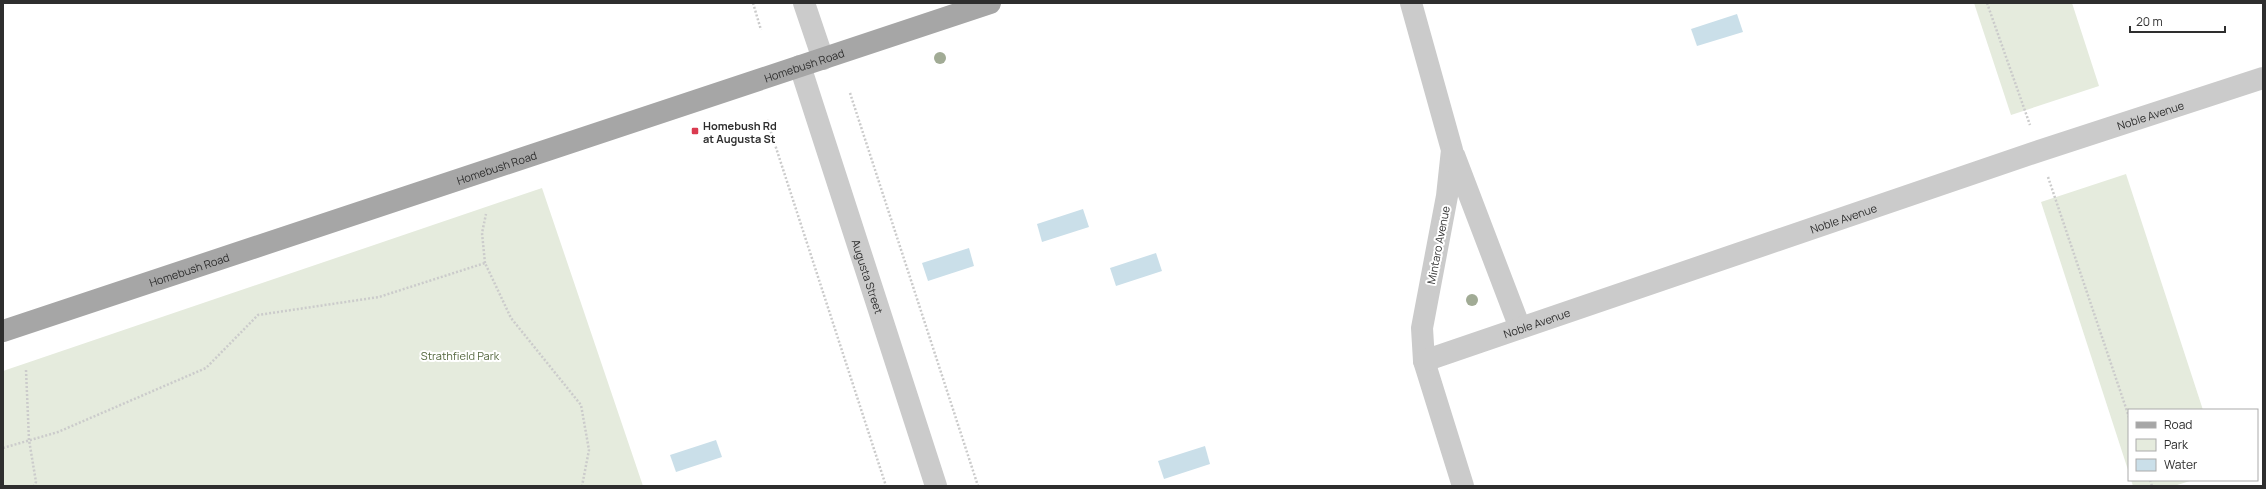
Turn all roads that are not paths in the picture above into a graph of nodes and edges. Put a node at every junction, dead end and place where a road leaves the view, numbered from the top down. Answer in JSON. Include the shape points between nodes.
{"nodes":[{"id":1,"x":804,"y":3,"type":"edge"},
{"id":2,"x":990,"y":3,"type":"edge"},
{"id":3,"x":1411,"y":3,"type":"edge"},
{"id":4,"x":823,"y":59,"type":"junction"},
{"id":5,"x":800,"y":66,"type":"junction"},
{"id":6,"x":2263,"y":78,"type":"edge"},
{"id":7,"x":1452,"y":150,"type":"junction"},
{"id":8,"x":1520,"y":328,"type":"junction"},
{"id":9,"x":3,"y":330,"type":"edge"},
{"id":10,"x":1424,"y":361,"type":"junction"},
{"id":11,"x":936,"y":486,"type":"edge"},
{"id":12,"x":1463,"y":486,"type":"edge"}],
"edges":[{"from":1,"to":4,"type":"street"},
{"from":2,"to":4,"type":"main road","name":"Homebush Road"},
{"from":3,"to":7,"type":"street","name":"Mintaro Avenue"},
{"from":4,"to":5,"type":"main road","name":"Homebush Road"},
{"from":5,"to":9,"type":"main road","name":"Homebush Road"},
{"from":5,"to":11,"type":"street","name":"Augusta Street"},
{"from":6,"to":8,"type":"street","name":"Noble Avenue","via":[[2039,151]]},
{"from":7,"to":8,"type":"street"},
{"from":7,"to":10,"type":"street","name":"Mintaro Avenue","via":[[1447,196],[1422,328]]},
{"from":8,"to":10,"type":"street","name":"Noble Avenue"},
{"from":10,"to":12,"type":"street","name":"Mintaro Avenue"}]}
